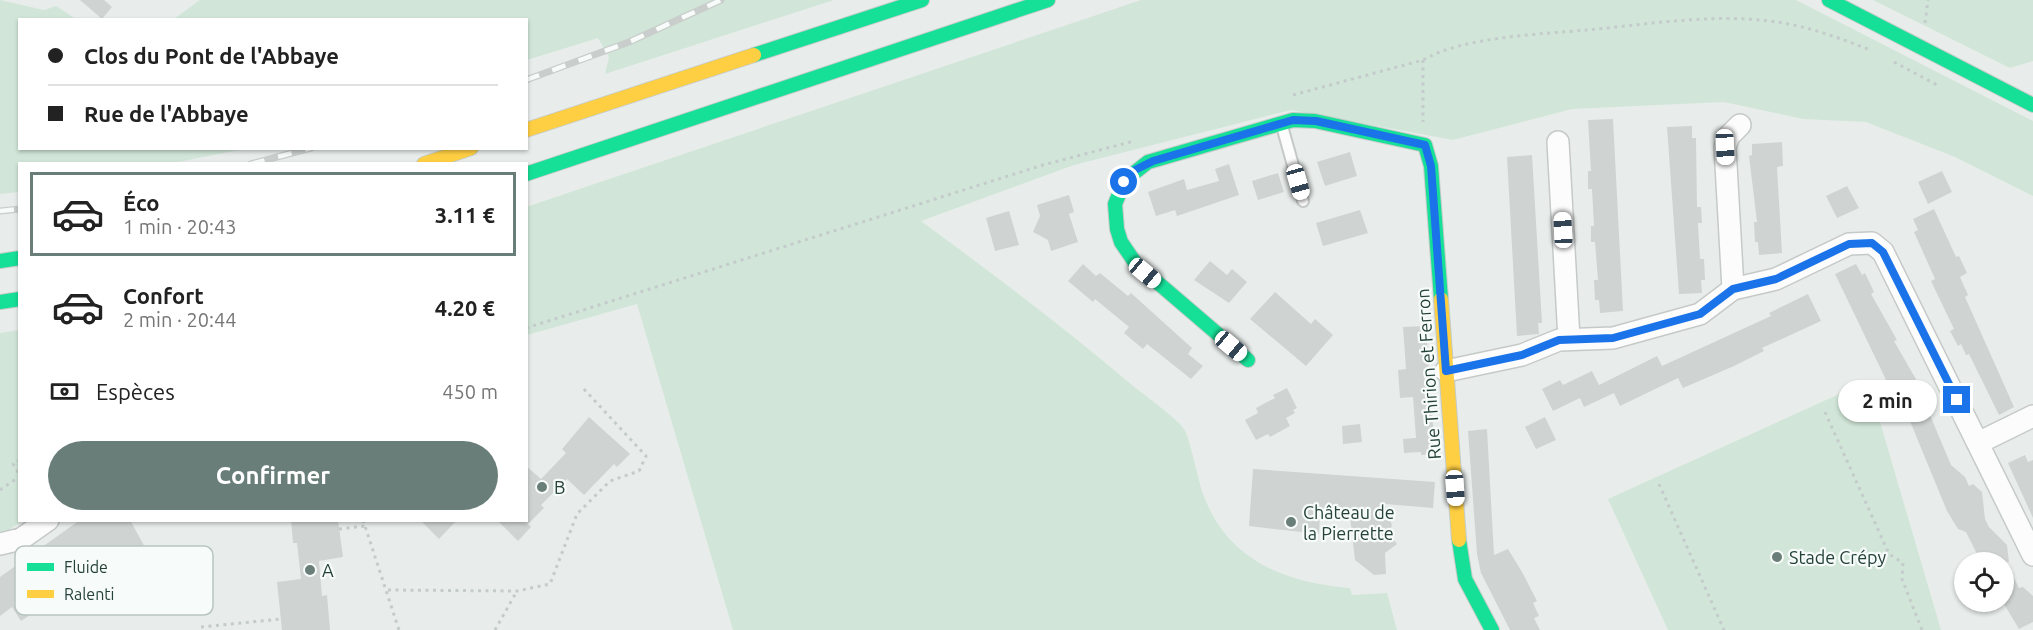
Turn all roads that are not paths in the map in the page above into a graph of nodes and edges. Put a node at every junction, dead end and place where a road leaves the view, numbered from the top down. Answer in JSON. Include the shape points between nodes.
{"nodes":[{"id":1,"x":922,"y":0,"type":"edge"},
{"id":2,"x":1048,"y":0,"type":"edge"},
{"id":3,"x":1829,"y":0,"type":"edge"},
{"id":4,"x":2030,"y":102,"type":"edge"},
{"id":5,"x":1281,"y":123,"type":"junction"},
{"id":6,"x":1740,"y":125,"type":"dead end"},
{"id":7,"x":528,"y":129,"type":"edge"},
{"id":8,"x":1558,"y":142,"type":"dead end"},
{"id":9,"x":465,"y":150,"type":"edge"},
{"id":10,"x":430,"y":162,"type":"edge"},
{"id":11,"x":528,"y":173,"type":"edge"},
{"id":12,"x":1303,"y":201,"type":"dead end"},
{"id":13,"x":18,"y":258,"type":"edge"},
{"id":14,"x":0,"y":261,"type":"edge"},
{"id":15,"x":1733,"y":289,"type":"junction"},
{"id":16,"x":18,"y":299,"type":"edge"},
{"id":17,"x":0,"y":302,"type":"edge"},
{"id":18,"x":1569,"y":339,"type":"junction"},
{"id":19,"x":1248,"y":360,"type":"dead end"},
{"id":20,"x":1446,"y":371,"type":"junction"},
{"id":21,"x":2033,"y":416,"type":"edge"},
{"id":22,"x":1978,"y":443,"type":"junction"},
{"id":23,"x":45,"y":522,"type":"edge"},
{"id":24,"x":0,"y":544,"type":"edge"},
{"id":25,"x":2033,"y":555,"type":"edge"},
{"id":26,"x":1492,"y":630,"type":"edge"}],
"edges":[{"from":1,"to":7,"type":"main road"},
{"from":2,"to":11,"type":"main road"},
{"from":3,"to":4,"type":"main road"},
{"from":5,"to":12,"type":"lane"},
{"from":5,"to":19,"type":"main road","via":[[1143,166],[1124,182],[1114,204],[1117,232],[1128,256]]},
{"from":5,"to":20,"type":"main road","name":"Rue Thirion et Ferron","via":[[1316,121],[1425,145],[1431,166]]},
{"from":6,"to":15,"type":"street","via":[[1729,135],[1725,147]]},
{"from":8,"to":18,"type":"street"},
{"from":9,"to":10,"type":"main road"},
{"from":13,"to":14,"type":"main road"},
{"from":15,"to":18,"type":"street","via":[[1700,314],[1613,338]]},
{"from":15,"to":22,"type":"street","via":[[1776,279],[1849,244],[1865,242],[1879,247]]},
{"from":16,"to":17,"type":"main road"},
{"from":18,"to":20,"type":"street","via":[[1522,355]]},
{"from":20,"to":26,"type":"main road","name":"Rue Thirion et Ferron","via":[[1461,567]]},
{"from":21,"to":22,"type":"street"},
{"from":22,"to":25,"type":"street"},
{"from":23,"to":24,"type":"street","via":[[21,539]]}]}
